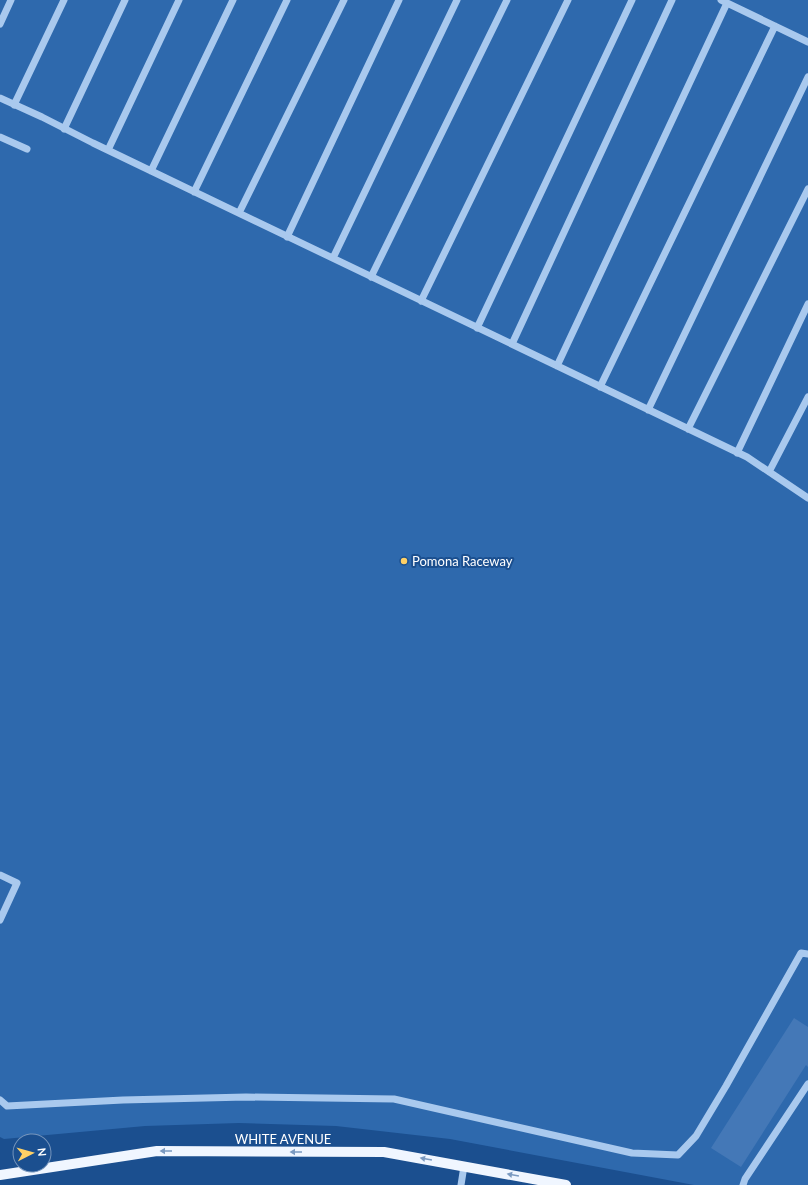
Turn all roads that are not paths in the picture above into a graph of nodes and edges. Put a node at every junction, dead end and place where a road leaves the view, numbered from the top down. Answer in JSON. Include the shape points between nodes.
{"nodes":[{"id":1,"x":12,"y":0,"type":"edge"},
{"id":2,"x":64,"y":0,"type":"edge"},
{"id":3,"x":125,"y":0,"type":"edge"},
{"id":4,"x":179,"y":0,"type":"edge"},
{"id":5,"x":233,"y":0,"type":"edge"},
{"id":6,"x":287,"y":0,"type":"edge"},
{"id":7,"x":344,"y":0,"type":"edge"},
{"id":8,"x":399,"y":0,"type":"edge"},
{"id":9,"x":457,"y":0,"type":"edge"},
{"id":10,"x":506,"y":0,"type":"edge"},
{"id":11,"x":568,"y":0,"type":"edge"},
{"id":12,"x":632,"y":0,"type":"edge"},
{"id":13,"x":672,"y":0,"type":"edge"},
{"id":14,"x":724,"y":1,"type":"edge"},
{"id":15,"x":0,"y":24,"type":"edge"},
{"id":16,"x":775,"y":26,"type":"junction"},
{"id":17,"x":808,"y":42,"type":"edge"},
{"id":18,"x":808,"y":77,"type":"edge"},
{"id":19,"x":0,"y":98,"type":"edge"},
{"id":20,"x":14,"y":105,"type":"junction"},
{"id":21,"x":64,"y":129,"type":"junction"},
{"id":22,"x":0,"y":137,"type":"edge"},
{"id":23,"x":27,"y":148,"type":"dead end"},
{"id":24,"x":108,"y":150,"type":"junction"},
{"id":25,"x":151,"y":171,"type":"junction"},
{"id":26,"x":808,"y":189,"type":"edge"},
{"id":27,"x":194,"y":192,"type":"junction"},
{"id":28,"x":239,"y":213,"type":"junction"},
{"id":29,"x":287,"y":237,"type":"junction"},
{"id":30,"x":333,"y":258,"type":"junction"},
{"id":31,"x":371,"y":277,"type":"junction"},
{"id":32,"x":421,"y":301,"type":"junction"},
{"id":33,"x":808,"y":304,"type":"edge"},
{"id":34,"x":477,"y":328,"type":"junction"},
{"id":35,"x":512,"y":344,"type":"junction"},
{"id":36,"x":557,"y":366,"type":"junction"},
{"id":37,"x":600,"y":387,"type":"junction"},
{"id":38,"x":808,"y":397,"type":"edge"},
{"id":39,"x":648,"y":410,"type":"junction"},
{"id":40,"x":688,"y":429,"type":"junction"},
{"id":41,"x":737,"y":453,"type":"junction"},
{"id":42,"x":770,"y":472,"type":"junction"},
{"id":43,"x":808,"y":498,"type":"edge"},
{"id":44,"x":0,"y":875,"type":"edge"},
{"id":45,"x":0,"y":920,"type":"edge"},
{"id":46,"x":808,"y":954,"type":"edge"},
{"id":47,"x":808,"y":1084,"type":"edge"},
{"id":48,"x":0,"y":1100,"type":"edge"},
{"id":49,"x":464,"y":1166,"type":"junction"},
{"id":50,"x":0,"y":1175,"type":"edge"},
{"id":51,"x":461,"y":1185,"type":"edge"},
{"id":52,"x":566,"y":1185,"type":"edge"},
{"id":53,"x":743,"y":1185,"type":"edge"}],
"edges":[{"from":1,"to":15,"type":"lane"},
{"from":2,"to":20,"type":"lane"},
{"from":3,"to":21,"type":"lane"},
{"from":4,"to":24,"type":"lane"},
{"from":5,"to":25,"type":"lane"},
{"from":6,"to":27,"type":"lane"},
{"from":7,"to":28,"type":"lane"},
{"from":8,"to":29,"type":"lane"},
{"from":9,"to":30,"type":"lane"},
{"from":10,"to":31,"type":"lane"},
{"from":11,"to":32,"type":"lane"},
{"from":12,"to":34,"type":"lane"},
{"from":13,"to":35,"type":"lane"},
{"from":14,"to":16,"type":"lane"},
{"from":14,"to":36,"type":"lane"},
{"from":16,"to":17,"type":"lane"},
{"from":16,"to":37,"type":"lane"},
{"from":18,"to":39,"type":"lane"},
{"from":19,"to":20,"type":"lane"},
{"from":20,"to":21,"type":"lane"},
{"from":21,"to":24,"type":"lane"},
{"from":22,"to":23,"type":"lane"},
{"from":24,"to":25,"type":"lane"},
{"from":25,"to":27,"type":"lane"},
{"from":26,"to":40,"type":"lane"},
{"from":27,"to":28,"type":"lane"},
{"from":28,"to":29,"type":"lane"},
{"from":29,"to":30,"type":"lane"},
{"from":30,"to":31,"type":"lane"},
{"from":31,"to":32,"type":"lane"},
{"from":32,"to":34,"type":"lane"},
{"from":33,"to":41,"type":"lane"},
{"from":34,"to":35,"type":"lane"},
{"from":35,"to":36,"type":"lane"},
{"from":36,"to":37,"type":"lane"},
{"from":37,"to":39,"type":"lane"},
{"from":38,"to":42,"type":"lane"},
{"from":39,"to":40,"type":"lane"},
{"from":40,"to":41,"type":"lane"},
{"from":41,"to":42,"type":"lane"},
{"from":42,"to":43,"type":"lane"},
{"from":44,"to":45,"type":"lane","via":[[17,884]]},
{"from":46,"to":48,"type":"lane","via":[[801,953],[696,1136],[678,1155],[632,1154],[394,1099],[246,1096],[7,1106]]},
{"from":47,"to":53,"type":"lane"},
{"from":49,"to":50,"type":"main road","name":"WHITE AVENUE","one_way":true,"via":[[384,1152],[157,1151]]},
{"from":49,"to":51,"type":"lane"},
{"from":52,"to":49,"type":"main road","name":"WHITE AVENUE","one_way":true}]}
